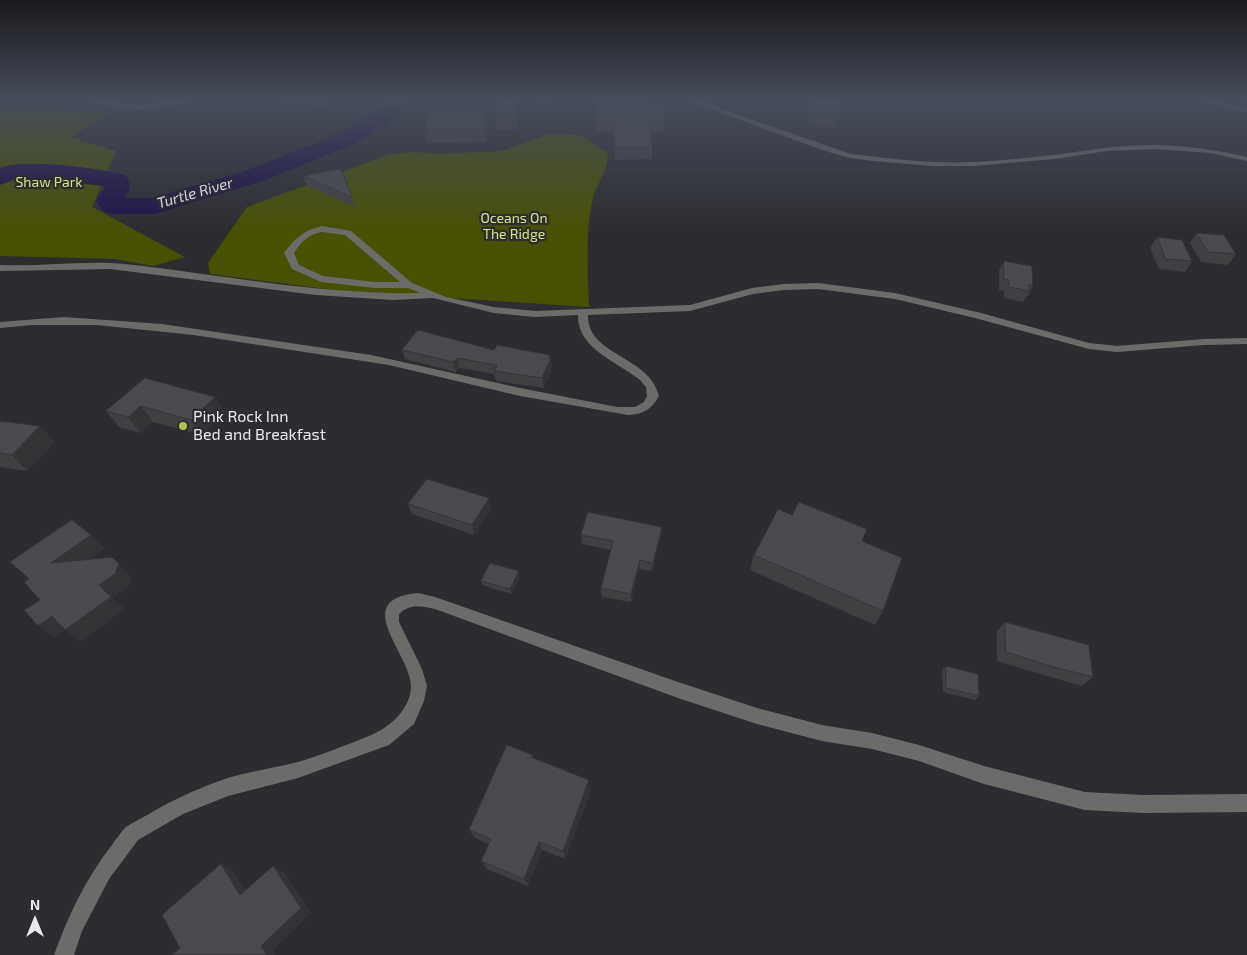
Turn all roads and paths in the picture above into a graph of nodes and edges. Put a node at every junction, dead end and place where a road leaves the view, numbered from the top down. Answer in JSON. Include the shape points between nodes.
{"nodes":[{"id":1,"x":815,"y":145,"type":"edge"},
{"id":2,"x":1247,"y":159,"type":"edge"},
{"id":3,"x":0,"y":268,"type":"edge"},
{"id":4,"x":410,"y":285,"type":"junction"},
{"id":5,"x":436,"y":296,"type":"junction"},
{"id":6,"x":583,"y":313,"type":"junction"},
{"id":7,"x":0,"y":325,"type":"edge"},
{"id":8,"x":1247,"y":341,"type":"edge"},
{"id":9,"x":1247,"y":803,"type":"edge"},
{"id":10,"x":64,"y":955,"type":"edge"}],
"edges":[{"from":1,"to":2,"type":"street","via":[[850,156],[933,164],[974,164],[1156,147],[1210,151]]},
{"from":3,"to":5,"type":"street","via":[[123,267],[325,293],[396,298]]},
{"from":4,"to":4,"type":"street","via":[[348,233],[337,229],[318,229],[306,234],[289,253],[294,267],[321,279]]},
{"from":4,"to":5,"type":"street"},
{"from":5,"to":6,"type":"street","via":[[494,310],[535,314]]},
{"from":6,"to":7,"type":"street","via":[[582,324],[593,343],[648,381],[652,398],[644,408],[613,410],[371,358],[178,329],[85,322]]},
{"from":6,"to":8,"type":"street","via":[[690,308],[752,291],[818,286],[895,296],[1089,346],[1116,349]]},
{"from":9,"to":10,"type":"street","via":[[1086,801],[984,775],[900,748],[757,716],[435,602],[408,600],[392,612],[392,622],[419,686],[408,718],[383,740],[298,770],[228,786],[177,807],[132,834],[102,872],[74,927]]}]}
